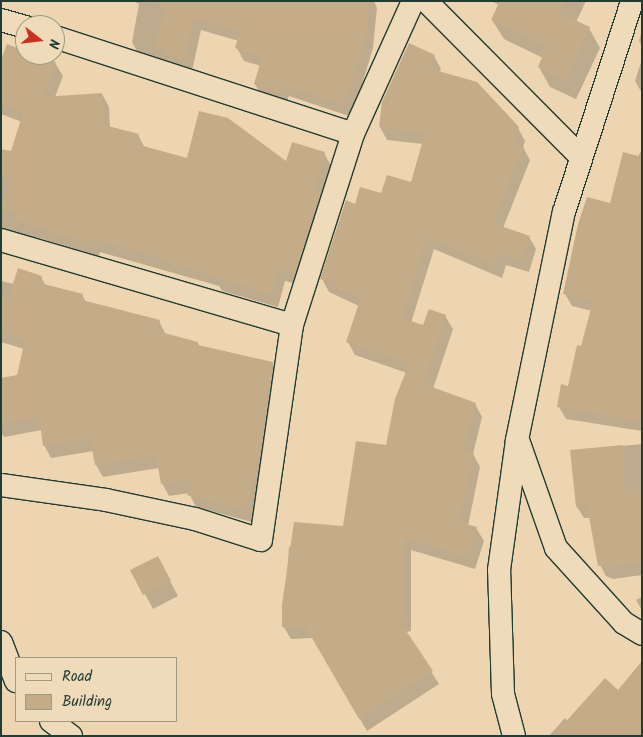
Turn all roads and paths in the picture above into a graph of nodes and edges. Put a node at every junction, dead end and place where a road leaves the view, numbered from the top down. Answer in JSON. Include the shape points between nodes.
{"nodes":[{"id":1,"x":413,"y":1,"type":"edge"},
{"id":2,"x":426,"y":1,"type":"edge"},
{"id":3,"x":632,"y":1,"type":"edge"},
{"id":4,"x":1,"y":20,"type":"edge"},
{"id":5,"x":15,"y":24,"type":"edge"},
{"id":6,"x":65,"y":40,"type":"edge"},
{"id":7,"x":353,"y":134,"type":"junction"},
{"id":8,"x":580,"y":156,"type":"junction"},
{"id":9,"x":1,"y":240,"type":"edge"},
{"id":10,"x":292,"y":325,"type":"junction"},
{"id":11,"x":517,"y":440,"type":"junction"},
{"id":12,"x":1,"y":485,"type":"edge"},
{"id":13,"x":642,"y":634,"type":"edge"},
{"id":14,"x":1,"y":642,"type":"edge"},
{"id":15,"x":15,"y":678,"type":"edge"},
{"id":16,"x":52,"y":722,"type":"edge"},
{"id":17,"x":71,"y":736,"type":"edge"},
{"id":18,"x":514,"y":736,"type":"edge"}],
"edges":[{"from":1,"to":7,"type":"street"},
{"from":2,"to":8,"type":"street"},
{"from":3,"to":8,"type":"street"},
{"from":4,"to":5,"type":"street"},
{"from":6,"to":7,"type":"street"},
{"from":7,"to":10,"type":"street"},
{"from":8,"to":11,"type":"street","via":[[564,212]]},
{"from":9,"to":10,"type":"street"},
{"from":10,"to":12,"type":"street","via":[[261,540],[195,519],[106,500]]},
{"from":11,"to":13,"type":"street","via":[[556,548],[624,623]]},
{"from":11,"to":18,"type":"street","via":[[499,570],[503,694]]},
{"from":14,"to":15,"type":"street"},
{"from":16,"to":17,"type":"street"}]}
